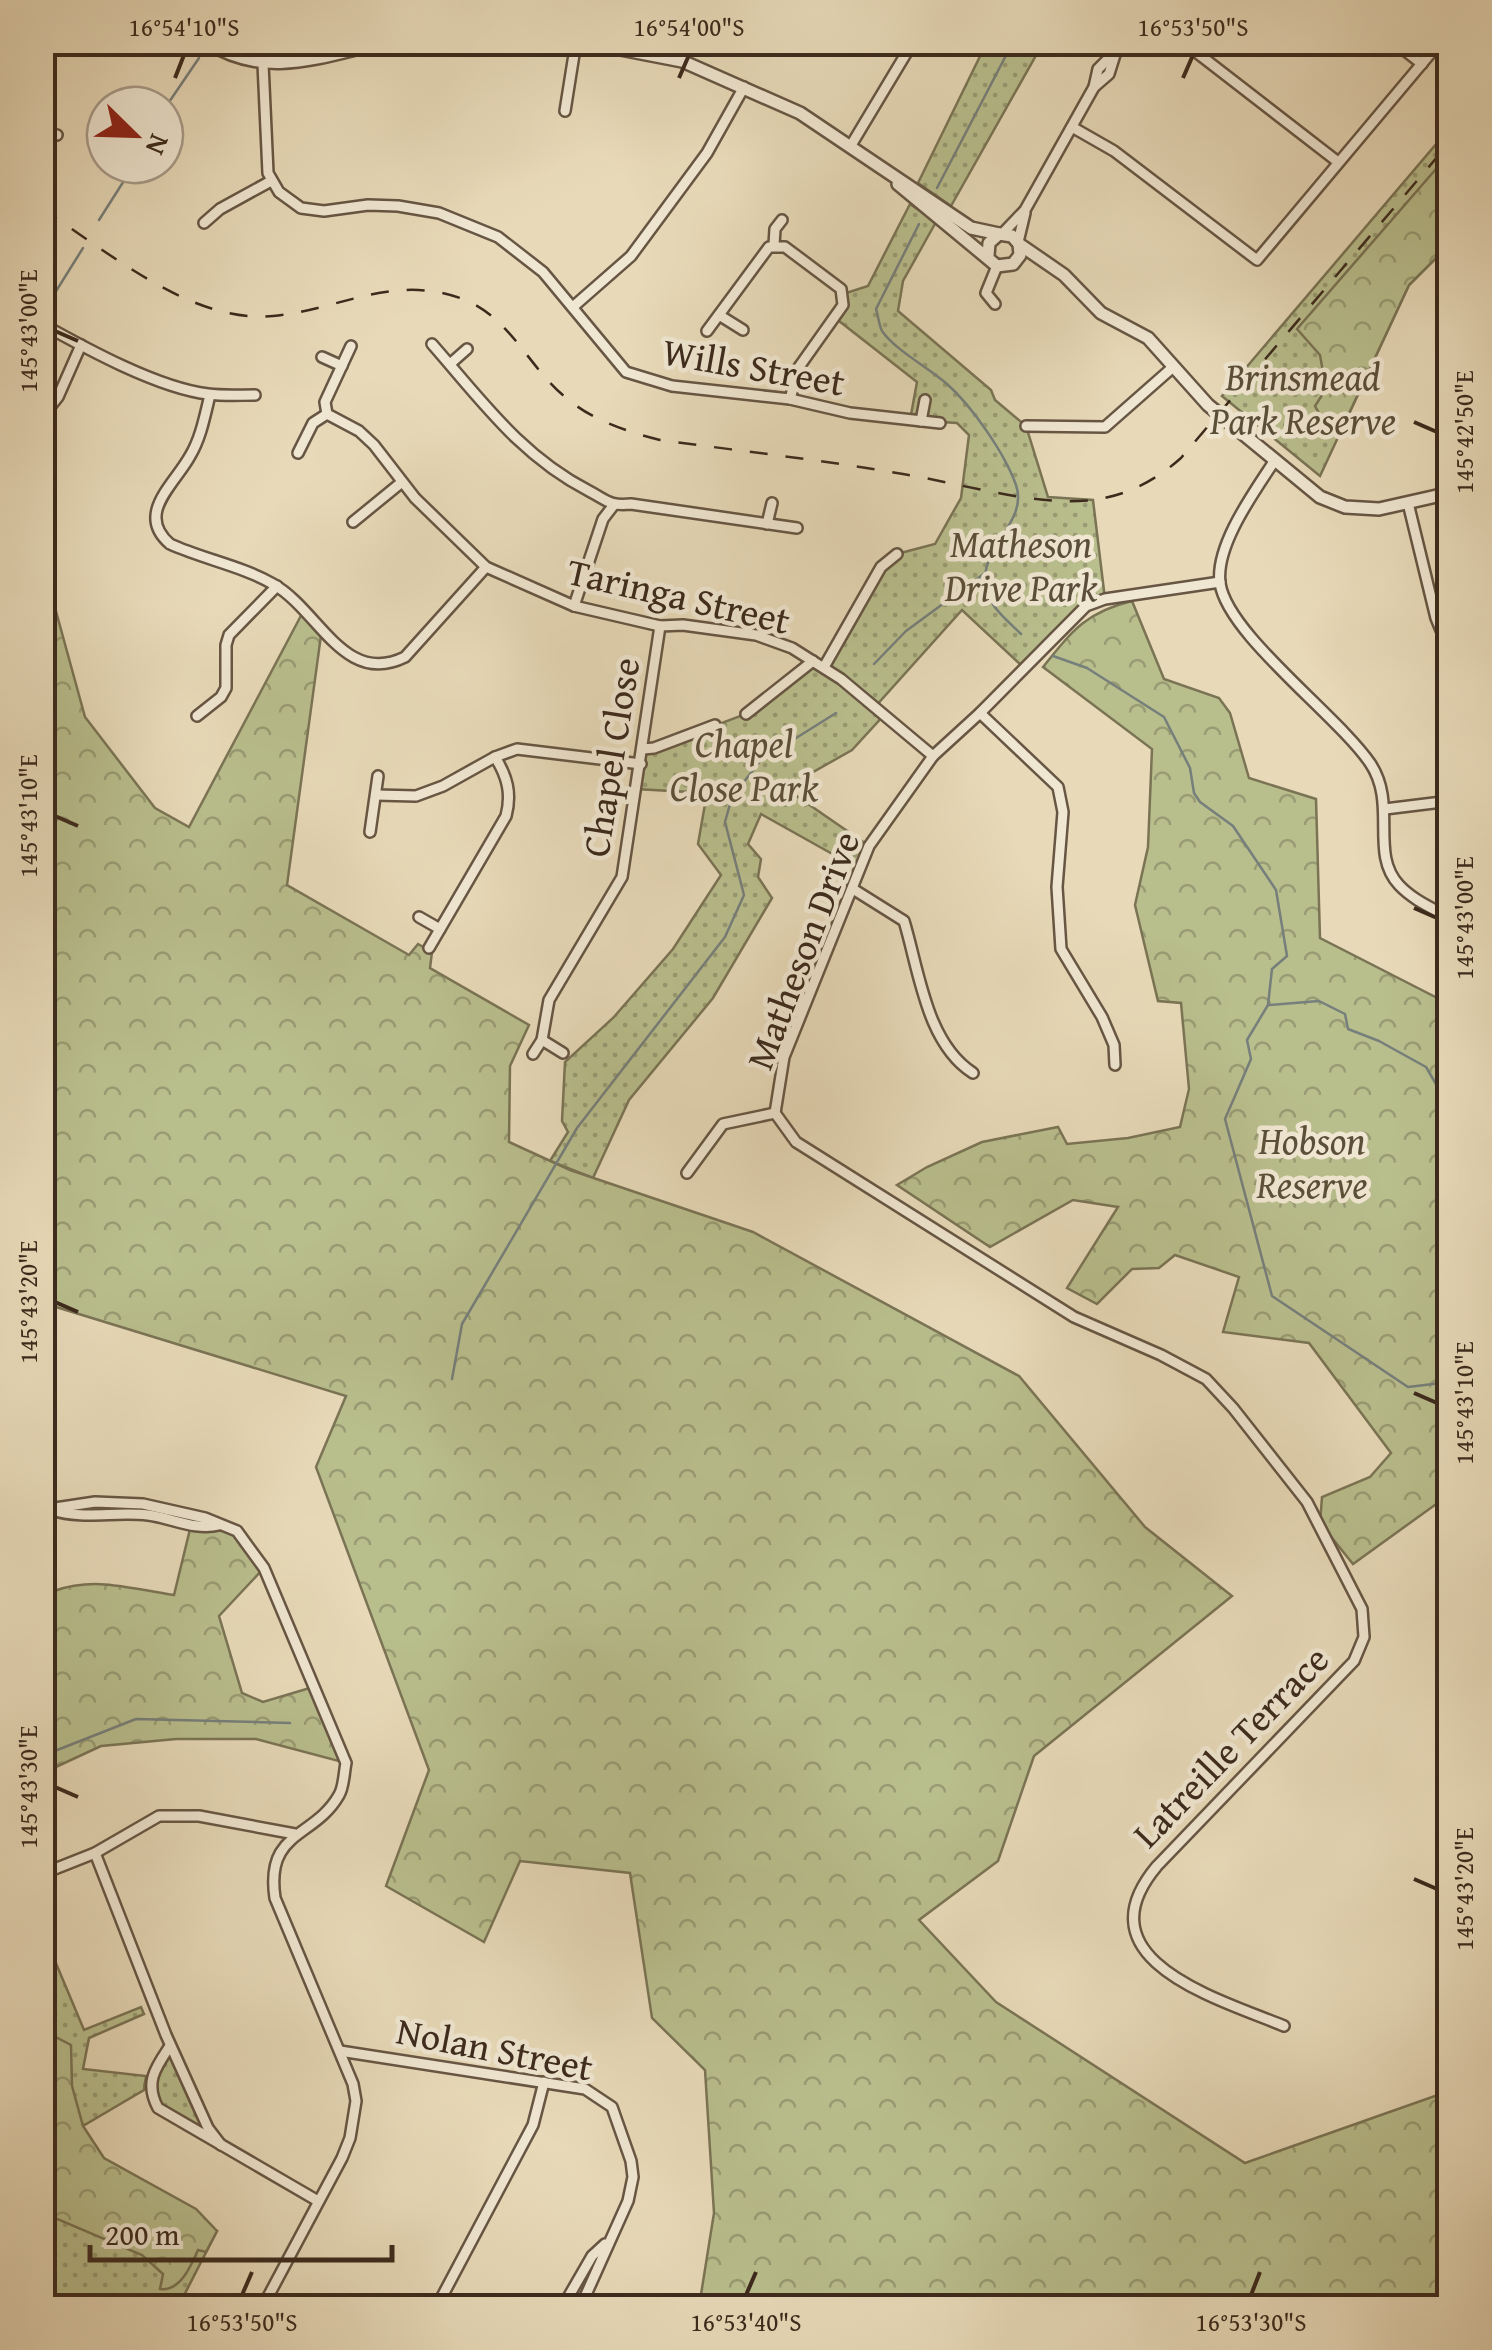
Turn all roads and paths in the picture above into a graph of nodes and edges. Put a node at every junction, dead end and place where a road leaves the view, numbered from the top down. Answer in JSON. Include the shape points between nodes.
{"nodes":[{"id":1,"x":207,"y":42,"type":"edge"},
{"id":2,"x":385,"y":42,"type":"edge"},
{"id":3,"x":576,"y":42,"type":"edge"},
{"id":4,"x":584,"y":42,"type":"edge"},
{"id":5,"x":913,"y":42,"type":"edge"},
{"id":6,"x":1119,"y":42,"type":"edge"},
{"id":7,"x":1183,"y":42,"type":"edge"},
{"id":8,"x":1394,"y":42,"type":"edge"},
{"id":9,"x":1440,"y":42,"type":"edge"},
{"id":10,"x":263,"y":64,"type":"junction"},
{"id":11,"x":1422,"y":64,"type":"junction"},
{"id":12,"x":744,"y":87,"type":"junction"},
{"id":13,"x":564,"y":111,"type":"dead end"},
{"id":14,"x":1072,"y":127,"type":"junction"},
{"id":15,"x":42,"y":132,"type":"edge"},
{"id":16,"x":56,"y":136,"type":"dead end"},
{"id":17,"x":850,"y":147,"type":"junction"},
{"id":18,"x":1338,"y":162,"type":"junction"},
{"id":19,"x":889,"y":173,"type":"junction"},
{"id":20,"x":271,"y":182,"type":"junction"},
{"id":21,"x":1025,"y":210,"type":"junction"},
{"id":22,"x":782,"y":220,"type":"dead end"},
{"id":23,"x":204,"y":223,"type":"dead end"},
{"id":24,"x":1000,"y":234,"type":"junction"},
{"id":25,"x":1019,"y":243,"type":"junction"},
{"id":26,"x":774,"y":246,"type":"junction"},
{"id":27,"x":998,"y":263,"type":"junction"},
{"id":28,"x":1047,"y":263,"type":"junction"},
{"id":29,"x":995,"y":304,"type":"dead end"},
{"id":30,"x":574,"y":306,"type":"junction"},
{"id":31,"x":719,"y":314,"type":"junction"},
{"id":32,"x":42,"y":324,"type":"edge"},
{"id":33,"x":744,"y":330,"type":"dead end"},
{"id":34,"x":708,"y":331,"type":"dead end"},
{"id":35,"x":80,"y":344,"type":"junction"},
{"id":36,"x":432,"y":344,"type":"dead end"},
{"id":37,"x":352,"y":346,"type":"dead end"},
{"id":38,"x":468,"y":349,"type":"dead end"},
{"id":39,"x":322,"y":357,"type":"dead end"},
{"id":40,"x":450,"y":364,"type":"junction"},
{"id":41,"x":342,"y":366,"type":"junction"},
{"id":42,"x":1172,"y":368,"type":"junction"},
{"id":43,"x":210,"y":395,"type":"junction"},
{"id":44,"x":255,"y":395,"type":"dead end"},
{"id":45,"x":790,"y":399,"type":"junction"},
{"id":46,"x":925,"y":400,"type":"dead end"},
{"id":47,"x":327,"y":414,"type":"junction"},
{"id":48,"x":42,"y":417,"type":"edge"},
{"id":49,"x":921,"y":421,"type":"junction"},
{"id":50,"x":940,"y":423,"type":"dead end"},
{"id":51,"x":1026,"y":426,"type":"dead end"},
{"id":52,"x":298,"y":453,"type":"dead end"},
{"id":53,"x":1275,"y":460,"type":"junction"},
{"id":54,"x":402,"y":482,"type":"junction"},
{"id":55,"x":1450,"y":493,"type":"edge"},
{"id":56,"x":772,"y":503,"type":"dead end"},
{"id":57,"x":1408,"y":503,"type":"junction"},
{"id":58,"x":612,"y":506,"type":"junction"},
{"id":59,"x":353,"y":522,"type":"dead end"},
{"id":60,"x":767,"y":524,"type":"junction"},
{"id":61,"x":798,"y":528,"type":"dead end"},
{"id":62,"x":897,"y":554,"type":"dead end"},
{"id":63,"x":486,"y":567,"type":"junction"},
{"id":64,"x":1220,"y":582,"type":"junction"},
{"id":65,"x":278,"y":586,"type":"junction"},
{"id":66,"x":574,"y":606,"type":"junction"},
{"id":67,"x":660,"y":626,"type":"junction"},
{"id":68,"x":1450,"y":636,"type":"edge"},
{"id":69,"x":813,"y":660,"type":"junction"},
{"id":70,"x":824,"y":667,"type":"junction"},
{"id":71,"x":980,"y":713,"type":"junction"},
{"id":72,"x":746,"y":714,"type":"dead end"},
{"id":73,"x":197,"y":716,"type":"dead end"},
{"id":74,"x":715,"y":726,"type":"dead end"},
{"id":75,"x":643,"y":749,"type":"junction"},
{"id":76,"x":933,"y":756,"type":"junction"},
{"id":77,"x":495,"y":757,"type":"junction"},
{"id":78,"x":641,"y":764,"type":"junction"},
{"id":79,"x":378,"y":776,"type":"dead end"},
{"id":80,"x":376,"y":795,"type":"junction"},
{"id":81,"x":1450,"y":801,"type":"edge"},
{"id":82,"x":1386,"y":809,"type":"junction"},
{"id":83,"x":370,"y":832,"type":"dead end"},
{"id":84,"x":853,"y":889,"type":"junction"},
{"id":85,"x":419,"y":918,"type":"dead end"},
{"id":86,"x":1450,"y":918,"type":"edge"},
{"id":87,"x":440,"y":929,"type":"junction"},
{"id":88,"x":429,"y":948,"type":"dead end"},
{"id":89,"x":542,"y":1040,"type":"junction"},
{"id":90,"x":563,"y":1053,"type":"dead end"},
{"id":91,"x":533,"y":1054,"type":"dead end"},
{"id":92,"x":1115,"y":1065,"type":"dead end"},
{"id":93,"x":973,"y":1073,"type":"dead end"},
{"id":94,"x":776,"y":1113,"type":"junction"},
{"id":95,"x":687,"y":1173,"type":"dead end"},
{"id":96,"x":46,"y":1510,"type":"edge"},
{"id":97,"x":294,"y":1834,"type":"junction"},
{"id":98,"x":95,"y":1853,"type":"junction"},
{"id":99,"x":42,"y":1874,"type":"edge"},
{"id":100,"x":1284,"y":2026,"type":"dead end"},
{"id":101,"x":170,"y":2046,"type":"junction"},
{"id":102,"x":340,"y":2051,"type":"junction"},
{"id":103,"x":544,"y":2082,"type":"junction"},
{"id":104,"x":221,"y":2144,"type":"junction"},
{"id":105,"x":318,"y":2201,"type":"junction"},
{"id":106,"x":607,"y":2242,"type":"junction"},
{"id":107,"x":262,"y":2308,"type":"edge"},
{"id":108,"x":436,"y":2308,"type":"edge"},
{"id":109,"x":562,"y":2308,"type":"edge"},
{"id":110,"x":580,"y":2308,"type":"edge"}],
"edges":[{"from":1,"to":10,"type":"street"},
{"from":2,"to":10,"type":"street"},
{"from":3,"to":13,"type":"street"},
{"from":4,"to":12,"type":"street","via":[[682,61]]},
{"from":5,"to":17,"type":"street"},
{"from":6,"to":14,"type":"street","via":[[1098,69]]},
{"from":7,"to":18,"type":"street"},
{"from":8,"to":11,"type":"street"},
{"from":9,"to":11,"type":"street"},
{"from":10,"to":20,"type":"street"},
{"from":11,"to":18,"type":"street"},
{"from":12,"to":17,"type":"street"},
{"from":12,"to":30,"type":"street","via":[[706,153],[631,256]]},
{"from":14,"to":18,"type":"street","via":[[1114,151],[1256,260]]},
{"from":14,"to":21,"type":"street"},
{"from":15,"to":16,"type":"street"},
{"from":17,"to":19,"type":"street"},
{"from":19,"to":24,"type":"street","via":[[971,228]]},
{"from":19,"to":27,"type":"street"},
{"from":20,"to":23,"type":"street"},
{"from":20,"to":30,"type":"street","name":"Wills Street","via":[[288,200],[313,211],[398,206],[480,229],[528,259]]},
{"from":21,"to":24,"type":"street"},
{"from":21,"to":25,"type":"street"},
{"from":22,"to":26,"type":"street"},
{"from":24,"to":25,"type":"street"},
{"from":24,"to":27,"type":"street","via":[[988,242]]},
{"from":25,"to":27,"type":"street","via":[[1017,260]]},
{"from":25,"to":28,"type":"street"},
{"from":26,"to":31,"type":"street"},
{"from":26,"to":45,"type":"street","via":[[840,289],[844,300],[799,366]]},
{"from":27,"to":28,"type":"street"},
{"from":27,"to":29,"type":"street","via":[[986,294]]},
{"from":28,"to":42,"type":"street","via":[[1100,313],[1148,338]]},
{"from":30,"to":45,"type":"street","name":"Wills Street","via":[[626,372],[672,386]]},
{"from":31,"to":33,"type":"street"},
{"from":31,"to":34,"type":"street"},
{"from":32,"to":35,"type":"street"},
{"from":35,"to":43,"type":"street"},
{"from":35,"to":48,"type":"street"},
{"from":36,"to":40,"type":"street"},
{"from":37,"to":41,"type":"street"},
{"from":38,"to":40,"type":"street"},
{"from":39,"to":41,"type":"street"},
{"from":40,"to":58,"type":"street","via":[[537,460]]},
{"from":41,"to":47,"type":"street"},
{"from":42,"to":51,"type":"street","via":[[1104,427]]},
{"from":42,"to":53,"type":"street"},
{"from":43,"to":44,"type":"street"},
{"from":43,"to":65,"type":"street","via":[[192,454],[158,506],[159,534]]},
{"from":45,"to":49,"type":"street","name":"Wills Street"},
{"from":46,"to":49,"type":"street"},
{"from":47,"to":52,"type":"street","via":[[313,423]]},
{"from":47,"to":54,"type":"street","name":"Taringa Street","via":[[359,431]]},
{"from":49,"to":50,"type":"street","name":"Wills Street"},
{"from":53,"to":57,"type":"street","via":[[1337,505],[1379,510]]},
{"from":53,"to":64,"type":"street","via":[[1227,542]]},
{"from":54,"to":59,"type":"street"},
{"from":54,"to":63,"type":"street","name":"Taringa Street"},
{"from":55,"to":57,"type":"street"},
{"from":56,"to":60,"type":"street"},
{"from":57,"to":68,"type":"street","via":[[1436,618]]},
{"from":58,"to":60,"type":"street"},
{"from":58,"to":66,"type":"street"},
{"from":60,"to":61,"type":"street"},
{"from":62,"to":70,"type":"street","via":[[881,567]]},
{"from":63,"to":65,"type":"street","via":[[426,636],[388,665],[347,654]]},
{"from":63,"to":66,"type":"street","name":"Taringa Street"},
{"from":64,"to":71,"type":"street","name":"Matheson Drive","via":[[1086,606]]},
{"from":64,"to":82,"type":"street","via":[[1226,604],[1246,630],[1368,759]]},
{"from":65,"to":73,"type":"street","via":[[230,634],[226,688]]},
{"from":66,"to":67,"type":"street","name":"Taringa Street"},
{"from":67,"to":69,"type":"street","name":"Taringa Street","via":[[756,636]]},
{"from":67,"to":75,"type":"street","name":"Chapel Close"},
{"from":69,"to":70,"type":"street","name":"Taringa Street"},
{"from":69,"to":72,"type":"street"},
{"from":70,"to":76,"type":"street","name":"Taringa Street"},
{"from":71,"to":76,"type":"street","name":"Matheson Drive"},
{"from":71,"to":92,"type":"street","via":[[1058,787],[1061,949],[1102,1018]]},
{"from":74,"to":75,"type":"street"},
{"from":75,"to":78,"type":"street","name":"Chapel Close"},
{"from":76,"to":84,"type":"street","name":"Matheson Drive","via":[[869,846]]},
{"from":77,"to":78,"type":"street","via":[[533,749]]},
{"from":77,"to":80,"type":"street","via":[[416,796]]},
{"from":77,"to":87,"type":"street","via":[[508,785],[506,816]]},
{"from":78,"to":89,"type":"street","name":"Chapel Close","via":[[622,877],[550,1000]]},
{"from":79,"to":80,"type":"street"},
{"from":80,"to":83,"type":"street"},
{"from":81,"to":82,"type":"street"},
{"from":82,"to":86,"type":"street","via":[[1390,874],[1411,896]]},
{"from":84,"to":93,"type":"street","via":[[904,921],[934,1022],[948,1050]]},
{"from":84,"to":94,"type":"street","name":"Matheson Drive","via":[[784,1056]]},
{"from":85,"to":87,"type":"street"},
{"from":87,"to":88,"type":"street"},
{"from":89,"to":90,"type":"street"},
{"from":89,"to":91,"type":"street","name":"Chapel Close"},
{"from":94,"to":95,"type":"street","via":[[723,1124]]},
{"from":94,"to":100,"type":"street","name":"Latreille Terrace","via":[[796,1142],[1074,1317],[1206,1379],[1308,1502],[1362,1609],[1361,1649],[1142,1882],[1134,1909],[1138,1937],[1151,1960],[1181,1984]]},
{"from":96,"to":97,"type":"street","via":[[143,1504],[237,1532],[264,1568],[346,1763],[340,1794]]},
{"from":97,"to":98,"type":"street","via":[[199,1816],[159,1816]]},
{"from":97,"to":102,"type":"street","via":[[276,1860],[275,1898]]},
{"from":98,"to":99,"type":"street"},
{"from":98,"to":101,"type":"street"},
{"from":101,"to":104,"type":"street"},
{"from":101,"to":104,"type":"street","via":[[150,2082],[154,2099],[165,2113]]},
{"from":102,"to":103,"type":"street","name":"Nolan Street"},
{"from":102,"to":105,"type":"street","via":[[353,2084],[354,2119]]},
{"from":103,"to":106,"type":"street","name":"Nolan Street","via":[[595,2093],[616,2118],[633,2176]]},
{"from":103,"to":108,"type":"street","via":[[533,2124]]},
{"from":104,"to":105,"type":"street"},
{"from":105,"to":107,"type":"street"},
{"from":106,"to":109,"type":"street","name":"Nolan Street"},
{"from":106,"to":110,"type":"street","name":"Nolan Street"}]}
